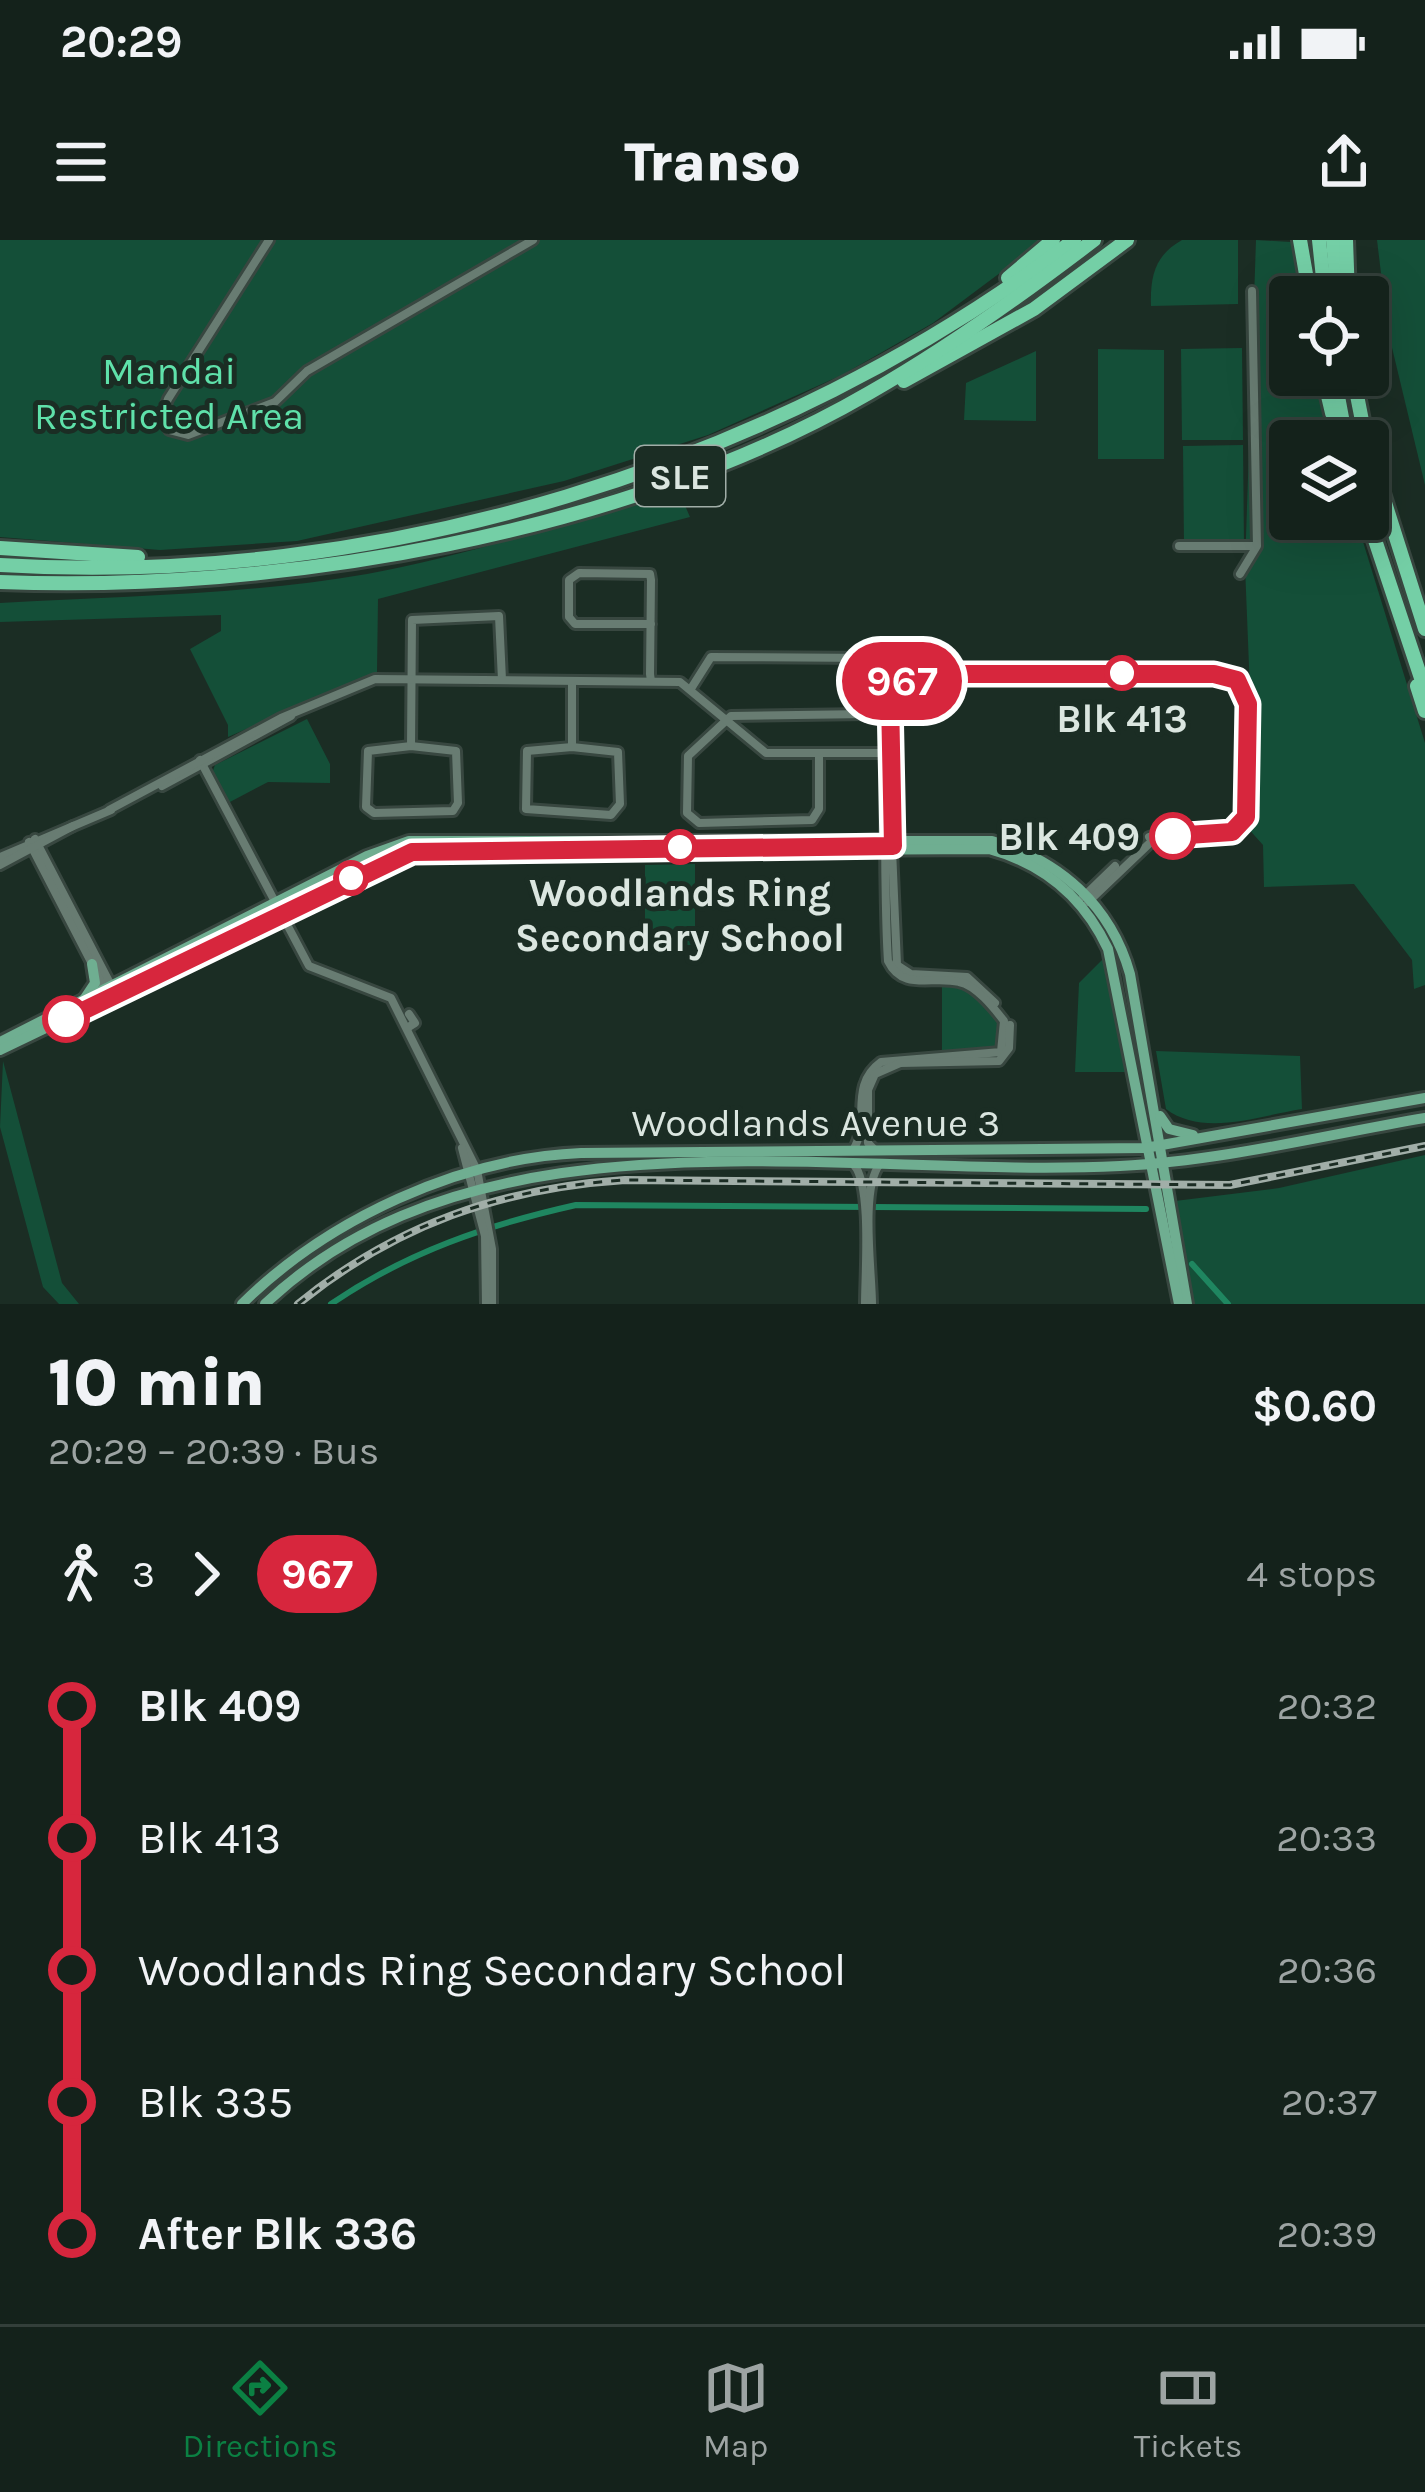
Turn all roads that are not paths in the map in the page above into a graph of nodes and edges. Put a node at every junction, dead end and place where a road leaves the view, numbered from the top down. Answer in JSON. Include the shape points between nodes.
{"nodes":[{"id":1,"x":269,"y":240,"type":"edge"},
{"id":2,"x":533,"y":240,"type":"edge"},
{"id":3,"x":1053,"y":240,"type":"edge"},
{"id":4,"x":1074,"y":240,"type":"edge"},
{"id":5,"x":1094,"y":240,"type":"edge"},
{"id":6,"x":1127,"y":240,"type":"edge"},
{"id":7,"x":1298,"y":240,"type":"edge"},
{"id":8,"x":1319,"y":240,"type":"edge"},
{"id":9,"x":1333,"y":240,"type":"edge"},
{"id":10,"x":1346,"y":240,"type":"edge"},
{"id":11,"x":1308,"y":276,"type":"edge"},
{"id":12,"x":1322,"y":276,"type":"edge"},
{"id":13,"x":1336,"y":276,"type":"edge"},
{"id":14,"x":1347,"y":276,"type":"edge"},
{"id":15,"x":1252,"y":291,"type":"dead end"},
{"id":16,"x":970,"y":314,"type":"junction"},
{"id":17,"x":865,"y":396,"type":"junction"},
{"id":18,"x":1389,"y":515,"type":"edge"},
{"id":19,"x":1374,"y":540,"type":"edge"},
{"id":20,"x":1179,"y":546,"type":"dead end"},
{"id":21,"x":1257,"y":546,"type":"junction"},
{"id":22,"x":0,"y":548,"type":"edge"},
{"id":23,"x":198,"y":560,"type":"junction"},
{"id":24,"x":0,"y":565,"type":"edge"},
{"id":25,"x":1240,"y":574,"type":"dead end"},
{"id":26,"x":0,"y":581,"type":"edge"},
{"id":27,"x":51,"y":584,"type":"junction"},
{"id":28,"x":0,"y":591,"type":"edge"},
{"id":29,"x":1392,"y":600,"type":"junction"},
{"id":30,"x":650,"y":624,"type":"junction"},
{"id":31,"x":1425,"y":629,"type":"edge"},
{"id":32,"x":874,"y":658,"type":"dead end"},
{"id":33,"x":408,"y":680,"type":"junction"},
{"id":34,"x":502,"y":680,"type":"junction"},
{"id":35,"x":572,"y":680,"type":"junction"},
{"id":36,"x":650,"y":681,"type":"junction"},
{"id":37,"x":692,"y":687,"type":"junction"},
{"id":38,"x":1425,"y":691,"type":"edge"},
{"id":39,"x":1425,"y":711,"type":"edge"},
{"id":40,"x":867,"y":714,"type":"dead end"},
{"id":41,"x":727,"y":718,"type":"junction"},
{"id":42,"x":410,"y":746,"type":"junction"},
{"id":43,"x":572,"y":747,"type":"junction"},
{"id":44,"x":890,"y":753,"type":"junction"},
{"id":45,"x":819,"y":754,"type":"junction"},
{"id":46,"x":199,"y":764,"type":"junction"},
{"id":47,"x":890,"y":841,"type":"junction"},
{"id":48,"x":34,"y":844,"type":"junction"},
{"id":49,"x":0,"y":861,"type":"edge"},
{"id":50,"x":1084,"y":901,"type":"junction"},
{"id":51,"x":276,"y":910,"type":"junction"},
{"id":52,"x":92,"y":964,"type":"junction"},
{"id":53,"x":110,"y":992,"type":"junction"},
{"id":54,"x":83,"y":1001,"type":"junction"},
{"id":55,"x":410,"y":1014,"type":"dead end"},
{"id":56,"x":407,"y":1028,"type":"junction"},
{"id":57,"x":0,"y":1046,"type":"edge"},
{"id":58,"x":1425,"y":1098,"type":"edge"},
{"id":59,"x":1147,"y":1102,"type":"junction"},
{"id":60,"x":1425,"y":1118,"type":"edge"},
{"id":61,"x":1224,"y":1134,"type":"junction"},
{"id":62,"x":1155,"y":1147,"type":"junction"},
{"id":63,"x":1112,"y":1149,"type":"junction"},
{"id":64,"x":853,"y":1150,"type":"junction"},
{"id":65,"x":875,"y":1150,"type":"junction"},
{"id":66,"x":1218,"y":1153,"type":"junction"},
{"id":67,"x":1158,"y":1162,"type":"junction"},
{"id":68,"x":880,"y":1164,"type":"junction"},
{"id":69,"x":854,"y":1165,"type":"junction"},
{"id":70,"x":1120,"y":1166,"type":"junction"},
{"id":71,"x":474,"y":1171,"type":"junction"},
{"id":72,"x":483,"y":1187,"type":"junction"},
{"id":73,"x":1164,"y":1191,"type":"junction"},
{"id":74,"x":866,"y":1199,"type":"junction"},
{"id":75,"x":242,"y":1304,"type":"edge"},
{"id":76,"x":265,"y":1304,"type":"edge"},
{"id":77,"x":489,"y":1304,"type":"edge"},
{"id":78,"x":868,"y":1304,"type":"edge"},
{"id":79,"x":1183,"y":1304,"type":"edge"}],
"edges":[{"from":1,"to":2,"type":"street","via":[[168,399],[169,430],[188,435],[275,402],[307,371]]},
{"from":3,"to":16,"type":"highway"},
{"from":4,"to":16,"type":"highway"},
{"from":5,"to":17,"type":"highway","number":"SLE"},
{"from":6,"to":17,"type":"highway","via":[[1034,309]]},
{"from":7,"to":11,"type":"highway"},
{"from":8,"to":12,"type":"highway"},
{"from":9,"to":13,"type":"highway"},
{"from":10,"to":14,"type":"highway"},
{"from":15,"to":21,"type":"street"},
{"from":16,"to":23,"type":"highway","number":"SLE","via":[[828,393],[620,479],[362,543]]},
{"from":17,"to":27,"type":"highway","number":"SLE","via":[[652,486],[453,542],[234,575]]},
{"from":18,"to":31,"type":"highway"},
{"from":19,"to":29,"type":"highway"},
{"from":20,"to":21,"type":"street"},
{"from":21,"to":25,"type":"street"},
{"from":22,"to":23,"type":"highway"},
{"from":23,"to":24,"type":"highway","number":"SLE"},
{"from":26,"to":27,"type":"highway","number":"SLE"},
{"from":27,"to":28,"type":"highway"},
{"from":29,"to":38,"type":"highway"},
{"from":29,"to":39,"type":"highway"},
{"from":30,"to":30,"type":"street","via":[[575,624],[569,580],[579,573],[650,574]]},
{"from":30,"to":36,"type":"street"},
{"from":32,"to":37,"type":"street","via":[[711,657]]},
{"from":33,"to":34,"type":"street"},
{"from":33,"to":34,"type":"street","via":[[412,620],[499,616]]},
{"from":33,"to":42,"type":"street"},
{"from":33,"to":46,"type":"street","via":[[361,683]]},
{"from":34,"to":35,"type":"street"},
{"from":35,"to":36,"type":"street"},
{"from":35,"to":43,"type":"street"},
{"from":36,"to":37,"type":"street"},
{"from":37,"to":41,"type":"street"},
{"from":40,"to":41,"type":"street"},
{"from":41,"to":45,"type":"street","via":[[759,750]]},
{"from":41,"to":45,"type":"street","via":[[688,759],[687,813],[694,822],[812,820]]},
{"from":42,"to":42,"type":"street","via":[[456,751],[453,811],[366,807],[366,755]]},
{"from":43,"to":43,"type":"street","via":[[618,752],[620,804],[611,814],[526,809],[527,751]]},
{"from":44,"to":45,"type":"street"},
{"from":44,"to":47,"type":"street"},
{"from":44,"to":50,"type":"street","via":[[891,694],[912,675],[1227,676],[1241,685],[1248,704],[1241,824],[1227,833],[1153,840]]},
{"from":46,"to":48,"type":"street"},
{"from":46,"to":51,"type":"street"},
{"from":47,"to":50,"type":"main road","via":[[1004,844],[1059,870]]},
{"from":47,"to":51,"type":"main road","via":[[425,839],[389,847]]},
{"from":47,"to":64,"type":"street","via":[[887,956],[894,972],[969,986],[1004,1021],[1005,1043],[994,1056],[889,1058],[873,1067],[861,1088]]},
{"from":47,"to":65,"type":"street","via":[[898,968],[971,979],[1003,1011],[1012,1036],[1007,1053],[992,1063],[901,1063],[874,1074],[868,1143]]},
{"from":48,"to":49,"type":"street"},
{"from":48,"to":52,"type":"street"},
{"from":48,"to":53,"type":"street"},
{"from":50,"to":59,"type":"main road","via":[[1109,921],[1127,963]]},
{"from":51,"to":53,"type":"main road"},
{"from":51,"to":56,"type":"street","via":[[309,965],[382,991]]},
{"from":51,"to":71,"type":"street","via":[[306,969],[388,1003]]},
{"from":52,"to":53,"type":"street"},
{"from":52,"to":54,"type":"main road","via":[[95,983]]},
{"from":53,"to":54,"type":"main road"},
{"from":53,"to":57,"type":"main road"},
{"from":54,"to":57,"type":"main road"},
{"from":55,"to":56,"type":"street","via":[[415,1023]]},
{"from":56,"to":71,"type":"street"},
{"from":58,"to":61,"type":"main road","name":"Woodlands Avenue 3"},
{"from":59,"to":61,"type":"main road","via":[[1172,1131]]},
{"from":59,"to":62,"type":"main road"},
{"from":59,"to":63,"type":"main road","via":[[1134,1136]]},
{"from":60,"to":66,"type":"main road","name":"Woodlands Avenue 3"},
{"from":61,"to":62,"type":"main road","name":"Woodlands Avenue 3"},
{"from":62,"to":63,"type":"main road","name":"Woodlands Avenue 3"},
{"from":62,"to":67,"type":"main road"},
{"from":63,"to":65,"type":"main road","name":"Woodlands Avenue 3"},
{"from":64,"to":65,"type":"main road","name":"Woodlands Avenue 3"},
{"from":64,"to":71,"type":"main road","name":"Woodlands Avenue 3","via":[[568,1153]]},
{"from":66,"to":67,"type":"main road","name":"Woodlands Avenue 3"},
{"from":66,"to":73,"type":"main road","via":[[1174,1172]]},
{"from":67,"to":70,"type":"main road","name":"Woodlands Avenue 3"},
{"from":67,"to":73,"type":"main road"},
{"from":68,"to":69,"type":"main road","name":"Woodlands Avenue 3"},
{"from":68,"to":70,"type":"main road","name":"Woodlands Avenue 3"},
{"from":68,"to":74,"type":"street"},
{"from":69,"to":72,"type":"main road","name":"Woodlands Avenue 3","via":[[602,1167]]},
{"from":69,"to":74,"type":"street"},
{"from":70,"to":73,"type":"main road"},
{"from":71,"to":72,"type":"street"},
{"from":71,"to":75,"type":"main road","name":"Woodlands Avenue 3","via":[[353,1223]]},
{"from":72,"to":76,"type":"main road","name":"Woodlands Avenue 3","via":[[356,1238]]},
{"from":72,"to":77,"type":"street"},
{"from":73,"to":79,"type":"main road"},
{"from":74,"to":78,"type":"street"}]}
